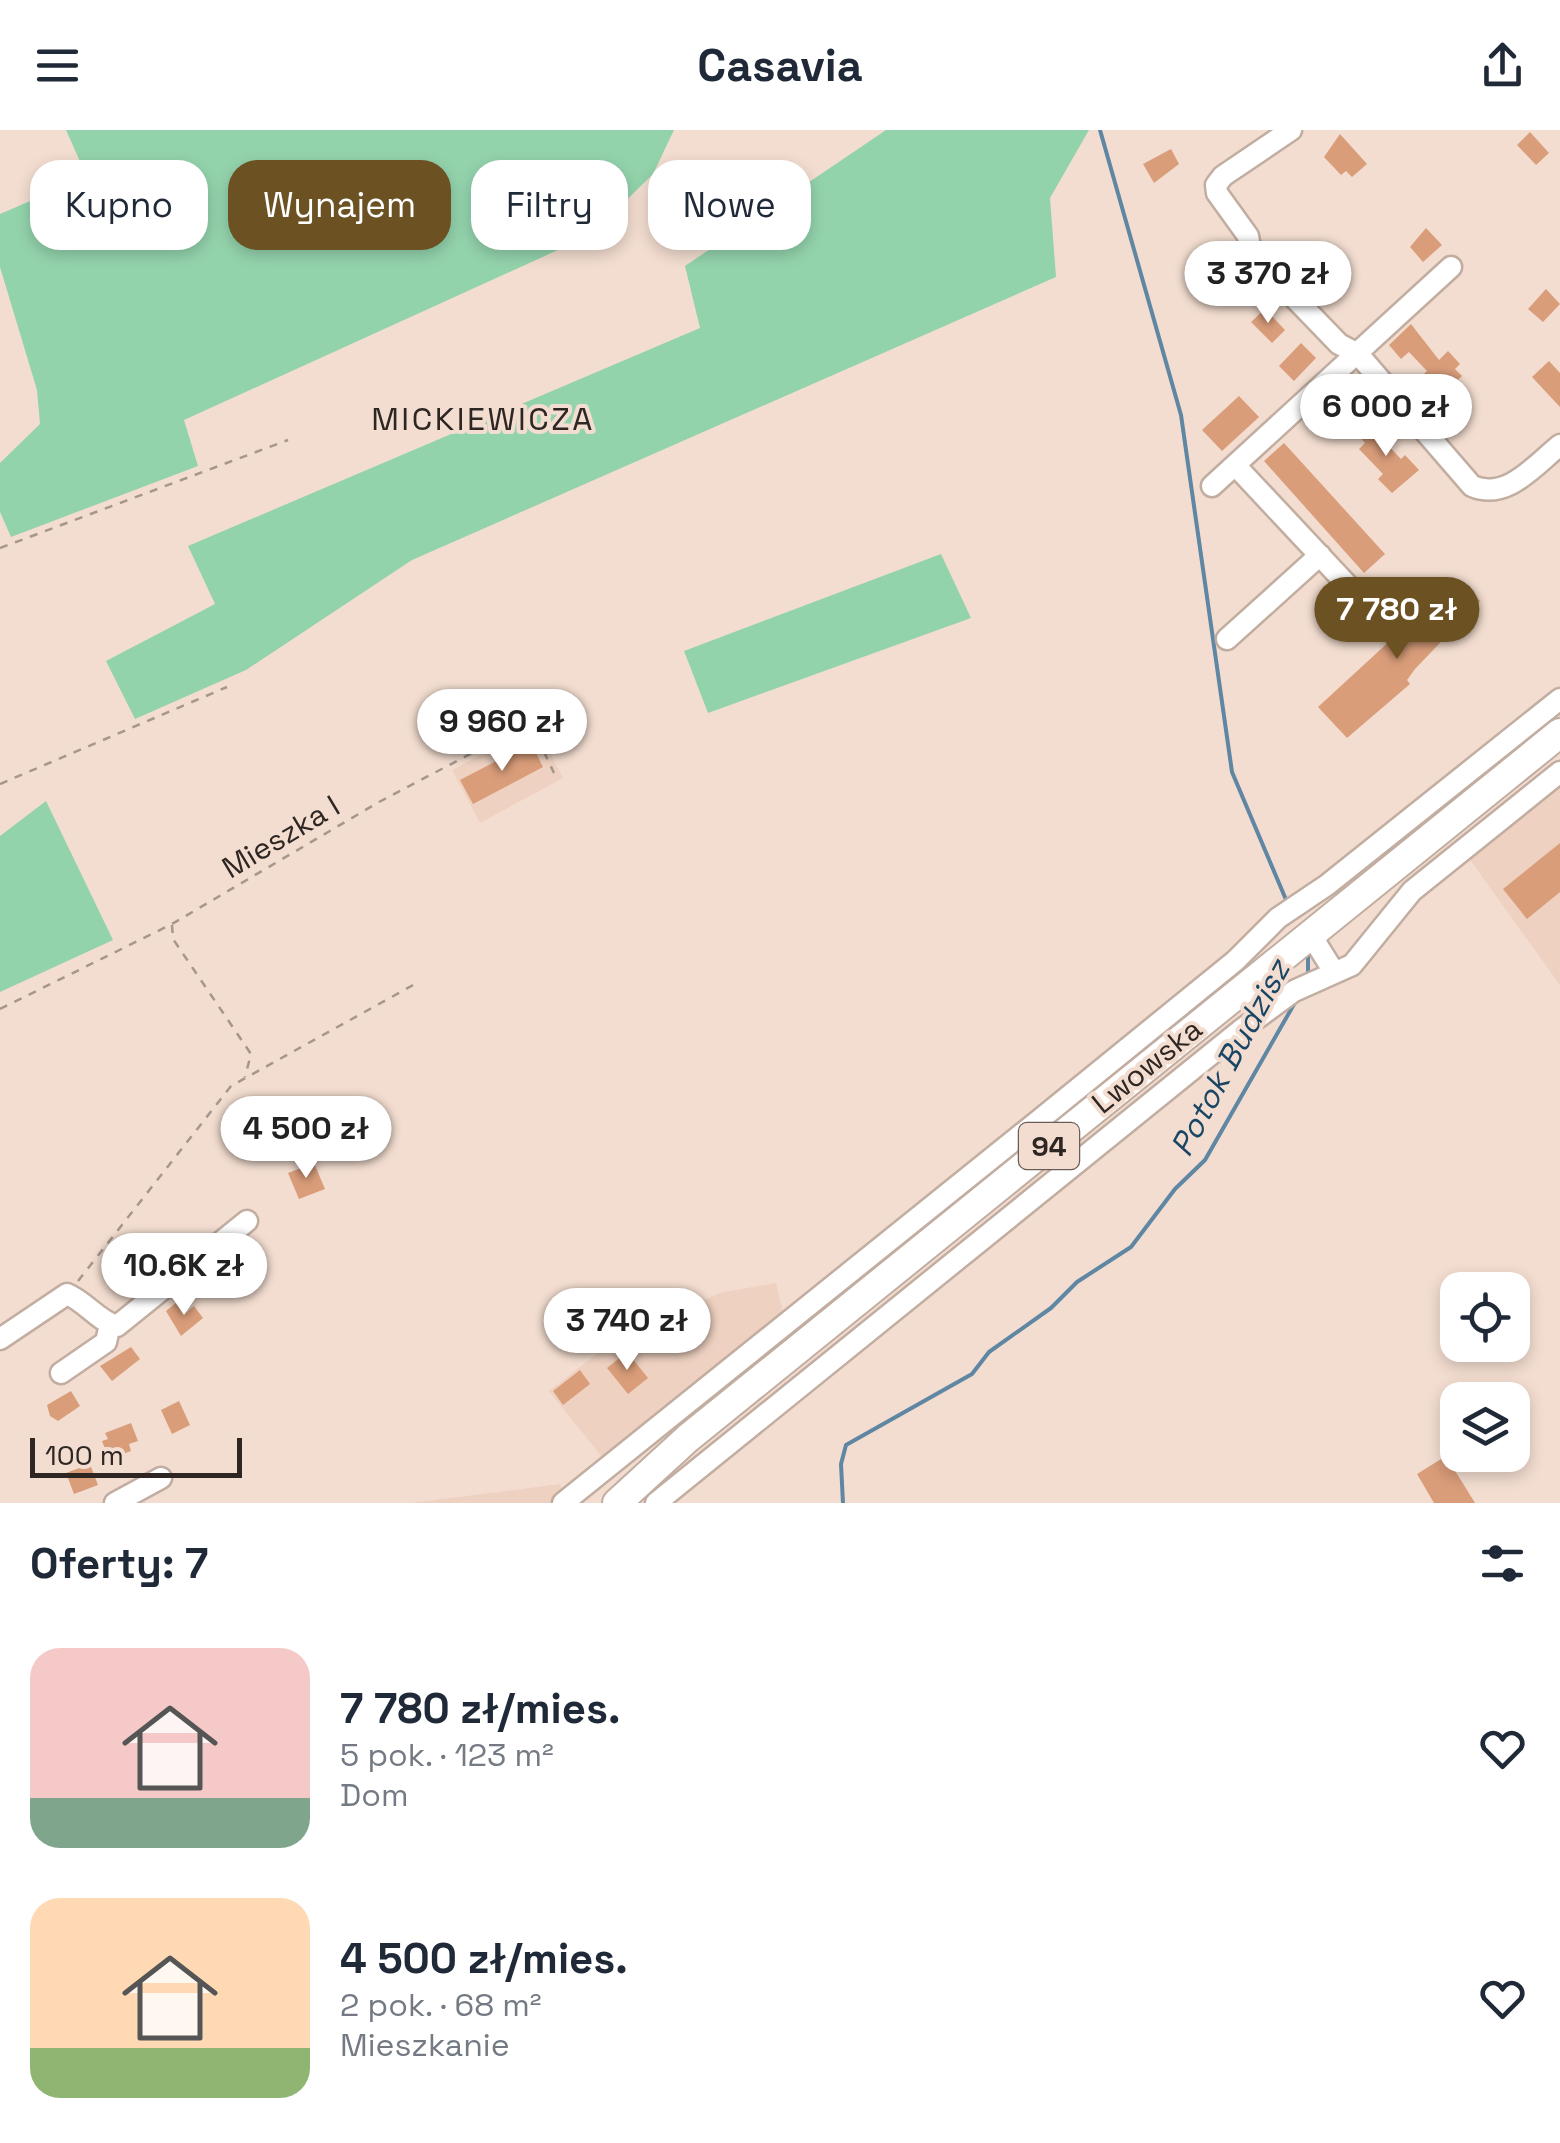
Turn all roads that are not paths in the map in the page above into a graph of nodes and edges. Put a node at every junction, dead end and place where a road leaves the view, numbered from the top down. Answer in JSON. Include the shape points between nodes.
{"nodes":[{"id":1,"x":1290,"y":130,"type":"edge"},
{"id":2,"x":1451,"y":267,"type":"dead end"},
{"id":3,"x":1358,"y":354,"type":"junction"},
{"id":4,"x":1560,"y":445,"type":"edge"},
{"id":5,"x":1235,"y":465,"type":"junction"},
{"id":6,"x":1212,"y":486,"type":"dead end"},
{"id":7,"x":1320,"y":555,"type":"junction"},
{"id":8,"x":1353,"y":591,"type":"dead end"},
{"id":9,"x":1227,"y":640,"type":"dead end"},
{"id":10,"x":1560,"y":698,"type":"edge"},
{"id":11,"x":1555,"y":746,"type":"edge"},
{"id":12,"x":1560,"y":772,"type":"edge"},
{"id":13,"x":1511,"y":773,"type":"junction"},
{"id":14,"x":1530,"y":796,"type":"junction"},
{"id":15,"x":1334,"y":879,"type":"junction"},
{"id":16,"x":1352,"y":902,"type":"junction"},
{"id":17,"x":1312,"y":935,"type":"junction"},
{"id":18,"x":1326,"y":977,"type":"junction"},
{"id":19,"x":247,"y":1221,"type":"dead end"},
{"id":20,"x":110,"y":1324,"type":"junction"},
{"id":21,"x":0,"y":1339,"type":"edge"},
{"id":22,"x":61,"y":1374,"type":"dead end"},
{"id":23,"x":706,"y":1406,"type":"junction"},
{"id":24,"x":688,"y":1438,"type":"junction"},
{"id":25,"x":161,"y":1478,"type":"dead end"},
{"id":26,"x":115,"y":1503,"type":"edge"},
{"id":27,"x":563,"y":1503,"type":"edge"},
{"id":28,"x":596,"y":1503,"type":"edge"},
{"id":29,"x":617,"y":1503,"type":"edge"},
{"id":30,"x":656,"y":1503,"type":"edge"}],
"edges":[{"from":1,"to":3,"type":"street","via":[[1223,176],[1218,193],[1248,236],[1251,253],[1339,344]]},
{"from":2,"to":3,"type":"street"},
{"from":3,"to":4,"type":"street","via":[[1463,477],[1483,490],[1509,486]]},
{"from":3,"to":5,"type":"street"},
{"from":5,"to":6,"type":"street"},
{"from":5,"to":7,"type":"street"},
{"from":7,"to":8,"type":"street"},
{"from":7,"to":9,"type":"street"},
{"from":10,"to":15,"type":"street"},
{"from":11,"to":13,"type":"main road","name":"Lwowska","number":"94"},
{"from":12,"to":14,"type":"street"},
{"from":13,"to":14,"type":"street"},
{"from":13,"to":16,"type":"main road","name":"Lwowska","number":"94"},
{"from":14,"to":18,"type":"street","via":[[1397,905],[1352,965]]},
{"from":15,"to":16,"type":"street"},
{"from":15,"to":23,"type":"street","via":[[1278,918]]},
{"from":16,"to":17,"type":"main road","name":"Lwowska","number":"94"},
{"from":17,"to":18,"type":"street"},
{"from":17,"to":23,"type":"main road","name":"Lwowska","number":"94"},
{"from":18,"to":30,"type":"street","via":[[1294,991]]},
{"from":19,"to":20,"type":"street","via":[[116,1326]]},
{"from":20,"to":21,"type":"street","via":[[67,1294]]},
{"from":20,"to":22,"type":"street","via":[[106,1342]]},
{"from":23,"to":24,"type":"main road","name":"Lwowska","number":"94"},
{"from":23,"to":27,"type":"street"},
{"from":24,"to":28,"type":"main road","name":"Lwowska","number":"94"},
{"from":24,"to":29,"type":"main road","name":"Lwowska","number":"94"},
{"from":25,"to":26,"type":"street"}]}
